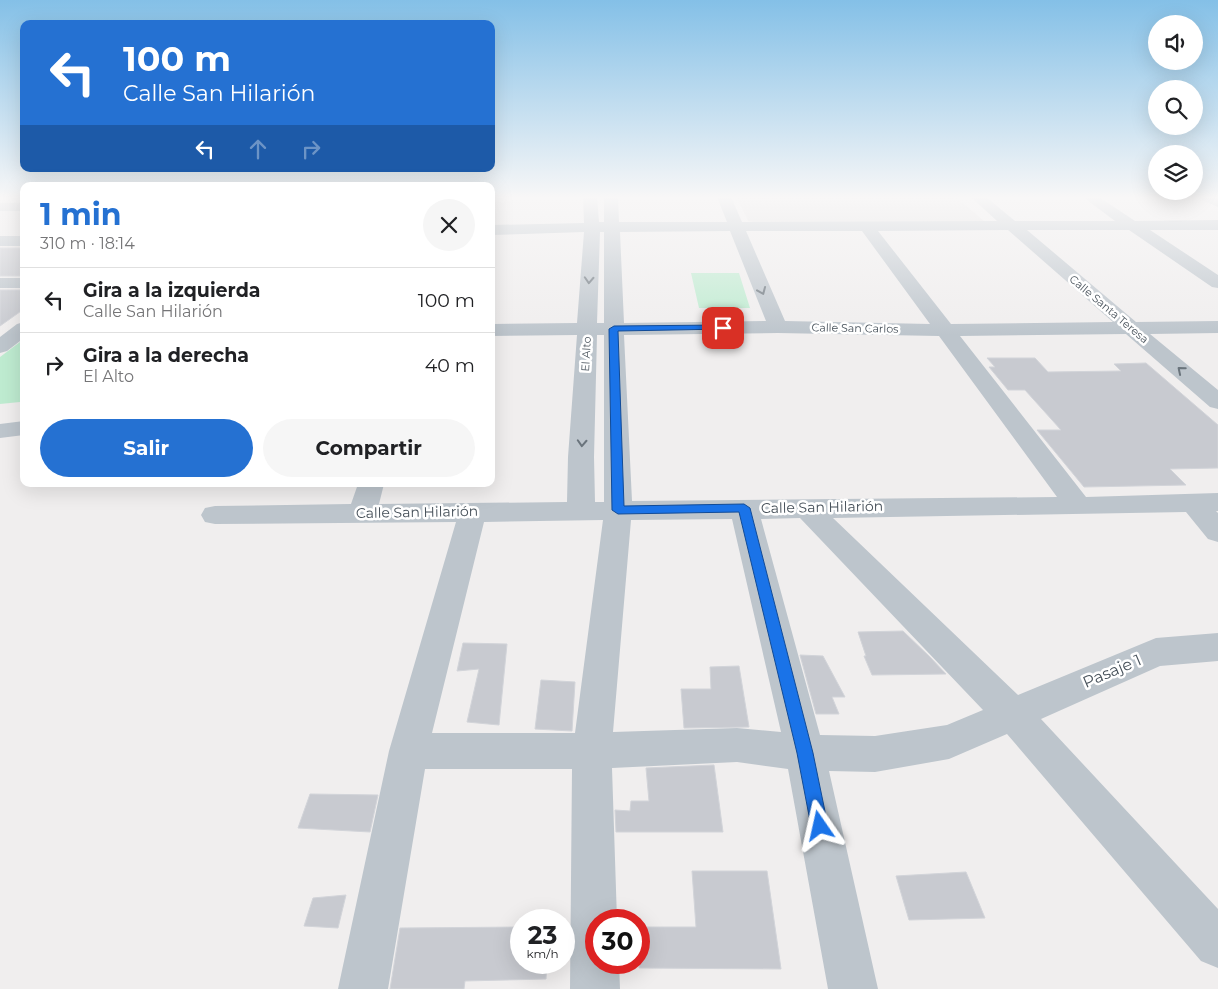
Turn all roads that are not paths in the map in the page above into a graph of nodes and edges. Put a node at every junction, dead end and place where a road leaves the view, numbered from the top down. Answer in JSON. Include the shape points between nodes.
{"nodes":[{"id":1,"x":600,"y":243,"type":"edge"},
{"id":2,"x":604,"y":243,"type":"edge"},
{"id":3,"x":742,"y":243,"type":"edge"},
{"id":4,"x":879,"y":243,"type":"edge"},
{"id":5,"x":1032,"y":243,"type":"edge"},
{"id":6,"x":1158,"y":243,"type":"edge"},
{"id":7,"x":0,"y":283,"type":"edge"},
{"id":8,"x":20,"y":283,"type":"edge"},
{"id":9,"x":1218,"y":283,"type":"edge"},
{"id":10,"x":778,"y":327,"type":"junction"},
{"id":11,"x":1218,"y":327,"type":"edge"},
{"id":12,"x":1132,"y":328,"type":"junction"},
{"id":13,"x":587,"y":329,"type":"junction"},
{"id":14,"x":614,"y":329,"type":"junction"},
{"id":15,"x":495,"y":330,"type":"edge"},
{"id":16,"x":945,"y":330,"type":"junction"},
{"id":17,"x":1218,"y":402,"type":"edge"},
{"id":18,"x":20,"y":428,"type":"edge"},
{"id":19,"x":0,"y":431,"type":"edge"},
{"id":20,"x":370,"y":487,"type":"edge"},
{"id":21,"x":1206,"y":502,"type":"edge"},
{"id":22,"x":1078,"y":506,"type":"junction"},
{"id":23,"x":744,"y":508,"type":"junction"},
{"id":24,"x":806,"y":508,"type":"junction"},
{"id":25,"x":581,"y":510,"type":"junction"},
{"id":26,"x":618,"y":510,"type":"junction"},
{"id":27,"x":473,"y":512,"type":"junction"},
{"id":28,"x":362,"y":513,"type":"junction"},
{"id":29,"x":215,"y":515,"type":"dead end"},
{"id":30,"x":1218,"y":532,"type":"edge"},
{"id":31,"x":1218,"y":647,"type":"edge"},
{"id":32,"x":1012,"y":714,"type":"junction"},
{"id":33,"x":592,"y":750,"type":"junction"},
{"id":34,"x":408,"y":751,"type":"junction"},
{"id":35,"x":805,"y":753,"type":"junction"},
{"id":36,"x":1218,"y":944,"type":"edge"},
{"id":37,"x":363,"y":989,"type":"edge"},
{"id":38,"x":595,"y":989,"type":"edge"},
{"id":39,"x":852,"y":989,"type":"edge"}],
"edges":[{"from":1,"to":13,"type":"street","name":"El Alto","one_way":true},
{"from":2,"to":14,"type":"street","name":"El Alto"},
{"from":3,"to":10,"type":"street","one_way":true},
{"from":4,"to":16,"type":"street"},
{"from":5,"to":12,"type":"street","name":"Calle Santa Teresa"},
{"from":6,"to":9,"type":"street"},
{"from":7,"to":8,"type":"street"},
{"from":10,"to":14,"type":"street","name":"Calle San Carlos"},
{"from":10,"to":16,"type":"street","name":"Calle San Carlos"},
{"from":11,"to":12,"type":"street","name":"Calle San Carlos"},
{"from":12,"to":16,"type":"street","name":"Calle San Carlos"},
{"from":17,"to":12,"type":"street","name":"Calle Santa Teresa","one_way":true},
{"from":13,"to":14,"type":"street","name":"Calle San Carlos"},
{"from":13,"to":15,"type":"street","name":"Calle San Carlos"},
{"from":13,"to":25,"type":"street","name":"El Alto","one_way":true},
{"from":14,"to":26,"type":"street","name":"El Alto"},
{"from":16,"to":22,"type":"street"},
{"from":18,"to":19,"type":"street"},
{"from":20,"to":28,"type":"street"},
{"from":21,"to":22,"type":"street","name":"Calle San Hilarión"},
{"from":21,"to":30,"type":"street"},
{"from":22,"to":24,"type":"street","name":"Calle San Hilarión"},
{"from":23,"to":24,"type":"street","name":"Calle San Hilarión"},
{"from":23,"to":26,"type":"street","name":"Calle San Hilarión"},
{"from":23,"to":35,"type":"street"},
{"from":24,"to":32,"type":"street"},
{"from":25,"to":26,"type":"street","name":"Calle San Hilarión"},
{"from":25,"to":27,"type":"street","name":"Calle San Hilarión"},
{"from":26,"to":33,"type":"street","name":"El Alto"},
{"from":27,"to":28,"type":"street","name":"Calle San Hilarión"},
{"from":27,"to":34,"type":"street"},
{"from":28,"to":29,"type":"street","name":"Calle San Hilarión"},
{"from":31,"to":32,"type":"street","name":"Pasaje 1","via":[[1156,652]]},
{"from":32,"to":35,"type":"street","name":"Pasaje 1","via":[[949,742],[875,754]]},
{"from":32,"to":36,"type":"street"},
{"from":33,"to":34,"type":"street","name":"Pasaje 1"},
{"from":33,"to":35,"type":"street","name":"Pasaje 1","via":[[737,746]]},
{"from":33,"to":38,"type":"street","name":"El Alto"},
{"from":34,"to":37,"type":"street"},
{"from":35,"to":39,"type":"street"}]}
